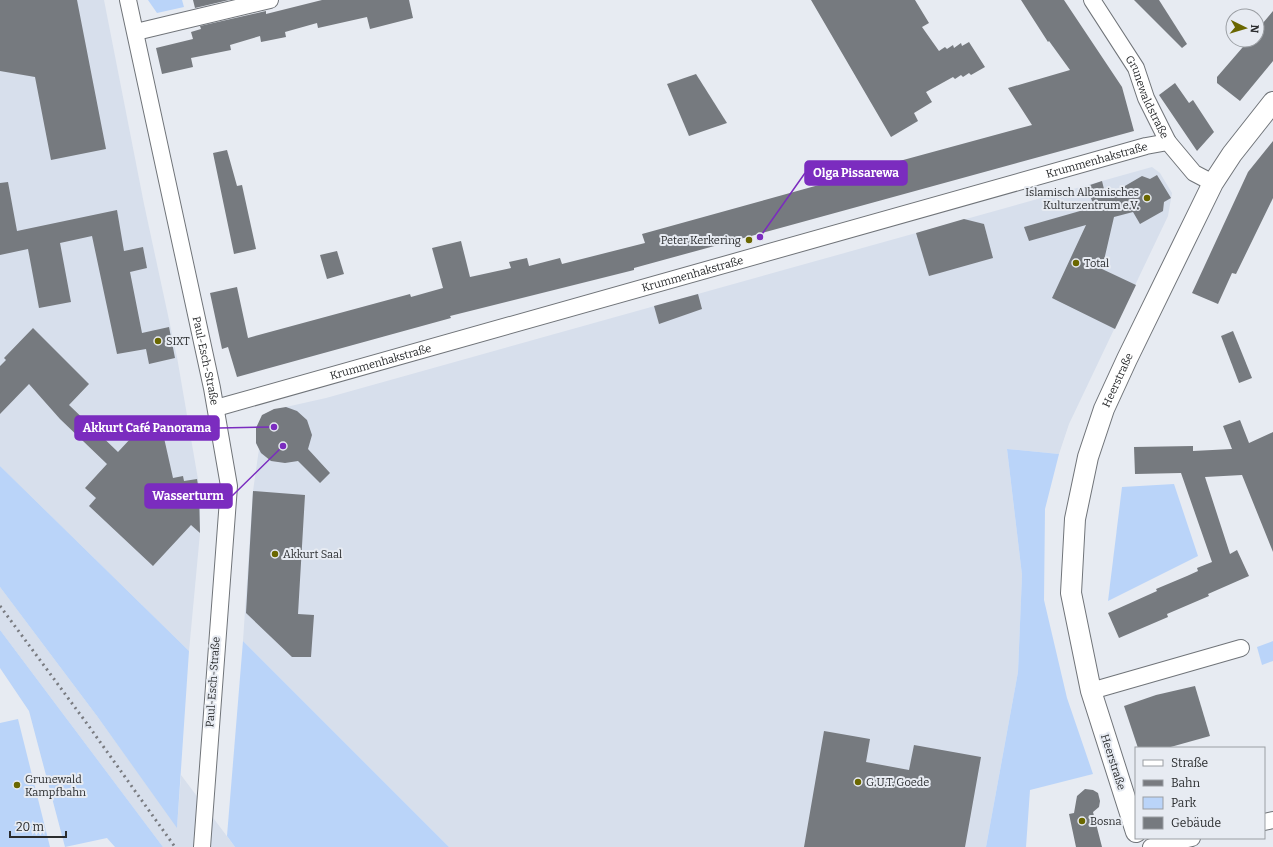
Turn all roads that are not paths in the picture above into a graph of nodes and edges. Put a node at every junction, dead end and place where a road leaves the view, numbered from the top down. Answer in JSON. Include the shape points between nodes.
{"nodes":[{"id":1,"x":128,"y":0,"type":"edge"},
{"id":2,"x":270,"y":0,"type":"edge"},
{"id":3,"x":1092,"y":0,"type":"edge"},
{"id":4,"x":136,"y":32,"type":"junction"},
{"id":5,"x":1273,"y":102,"type":"edge"},
{"id":6,"x":1168,"y":142,"type":"junction"},
{"id":7,"x":1213,"y":183,"type":"junction"},
{"id":8,"x":216,"y":408,"type":"junction"},
{"id":9,"x":1241,"y":648,"type":"dead end"},
{"id":10,"x":1091,"y":691,"type":"junction"},
{"id":11,"x":1135,"y":829,"type":"edge"},
{"id":12,"x":1187,"y":839,"type":"edge"},
{"id":13,"x":202,"y":847,"type":"edge"},
{"id":14,"x":1151,"y":847,"type":"edge"}],
"edges":[{"from":1,"to":4,"type":"street","name":"Paul-Esch-Straße"},
{"from":2,"to":4,"type":"street"},
{"from":3,"to":6,"type":"street","name":"Grunewaldstraße","via":[[1136,68],[1146,98]]},
{"from":4,"to":8,"type":"street","name":"Paul-Esch-Straße"},
{"from":5,"to":7,"type":"street","name":"Heerstraße"},
{"from":6,"to":7,"type":"street","name":"Grunewaldstraße","via":[[1194,173]]},
{"from":6,"to":8,"type":"street","name":"Krummenhakstraße","via":[[1139,148]]},
{"from":7,"to":10,"type":"street","name":"Heerstraße","via":[[1104,409],[1088,457],[1075,519],[1071,593]]},
{"from":8,"to":13,"type":"street","name":"Paul-Esch-Straße","via":[[229,486]]},
{"from":9,"to":10,"type":"street"},
{"from":10,"to":11,"type":"street","name":"Heerstraße"},
{"from":12,"to":14,"type":"street"}]}
